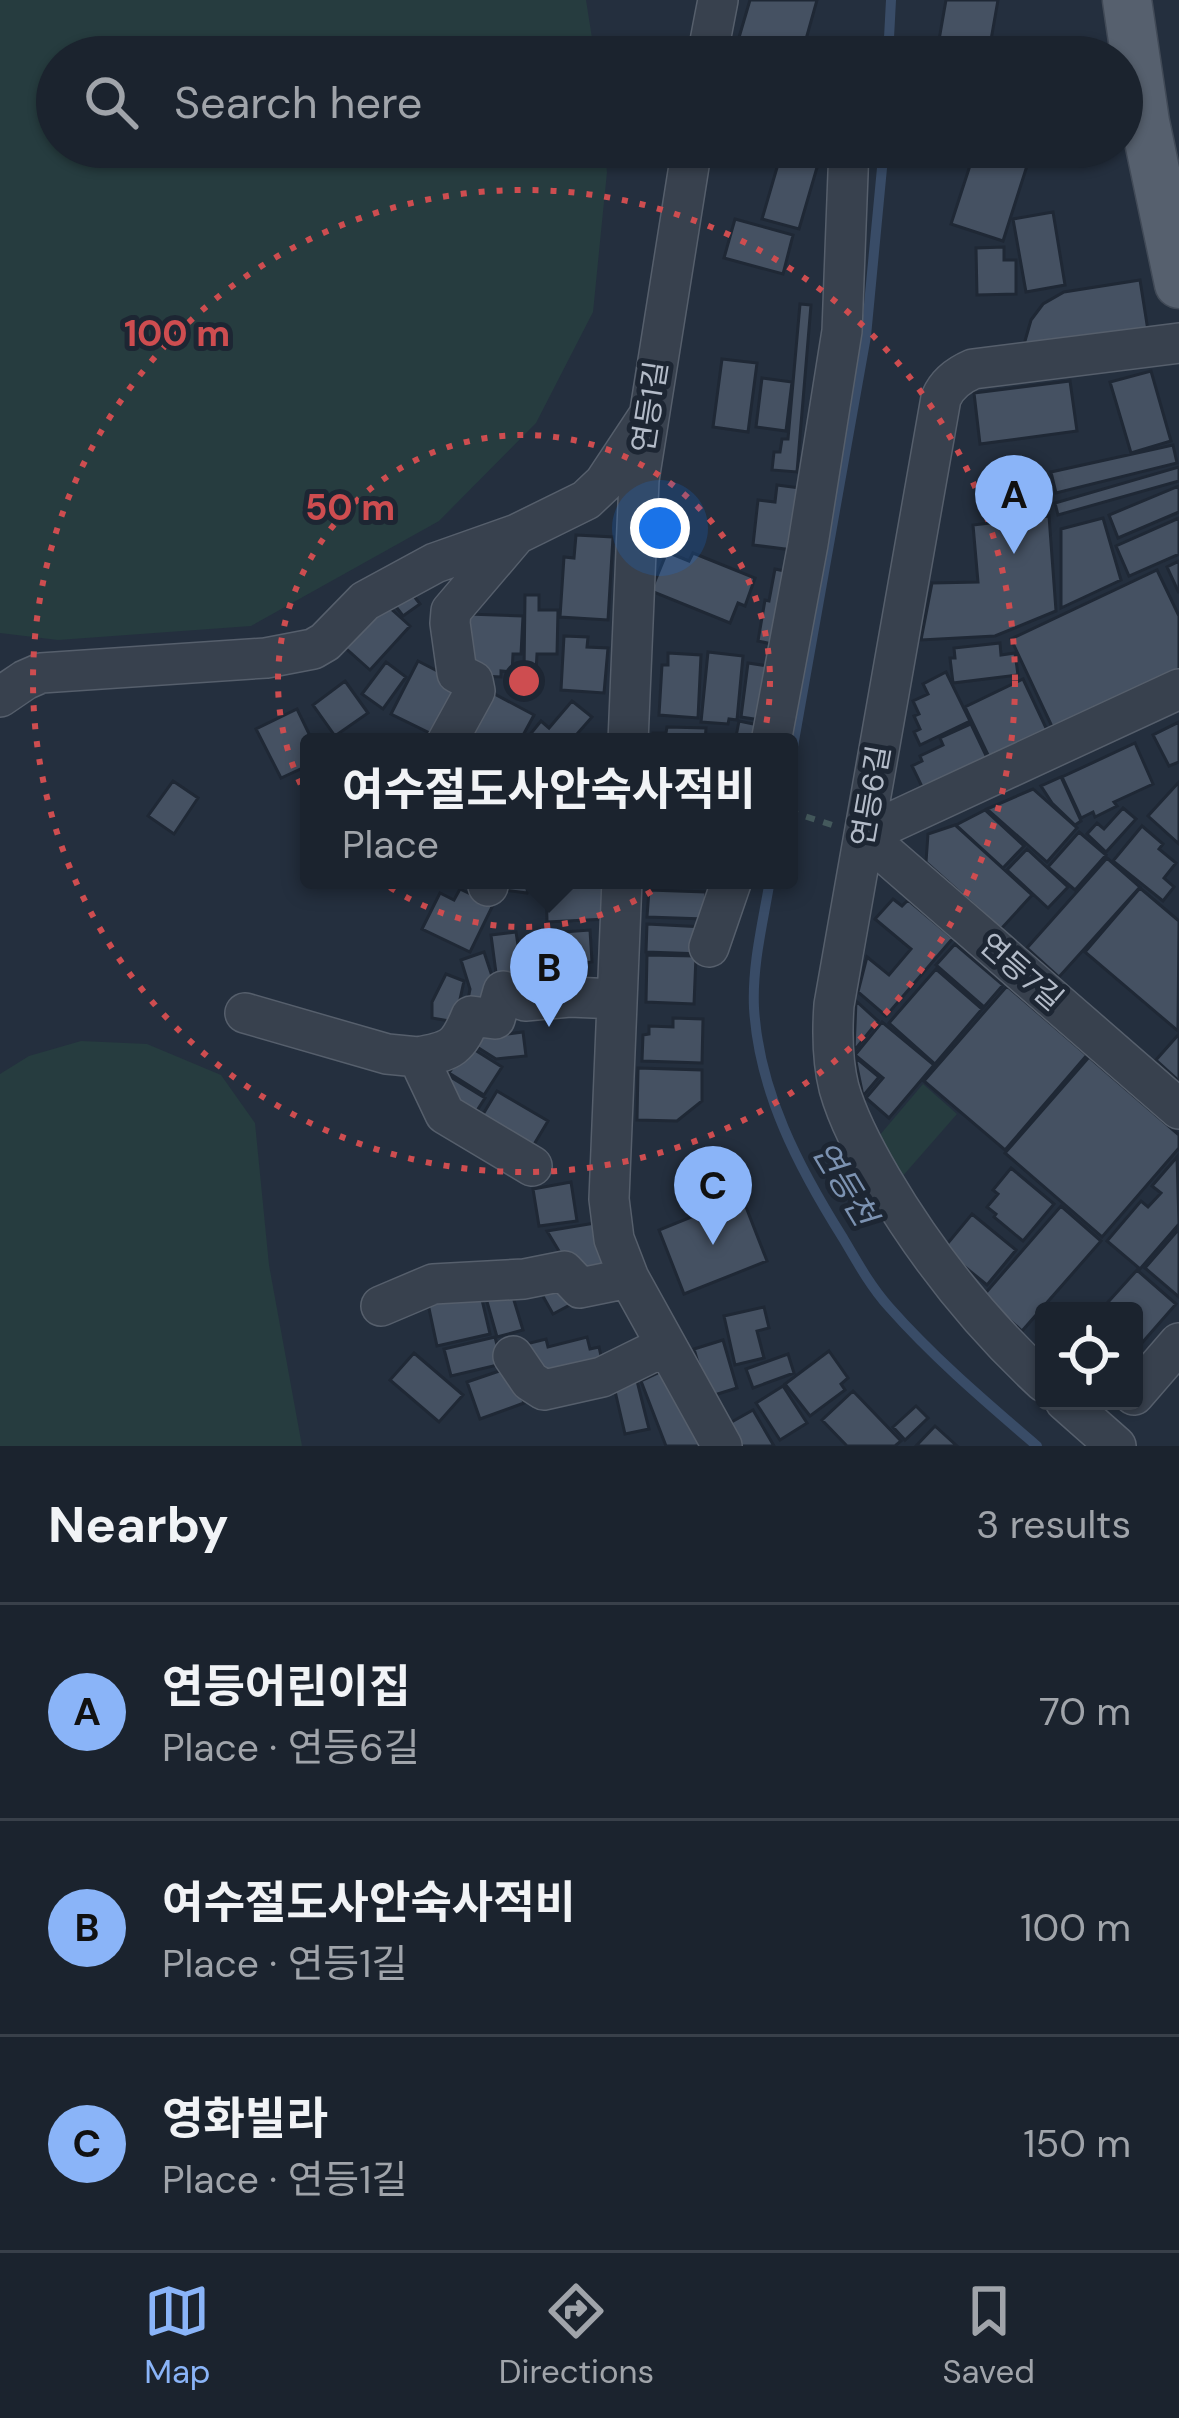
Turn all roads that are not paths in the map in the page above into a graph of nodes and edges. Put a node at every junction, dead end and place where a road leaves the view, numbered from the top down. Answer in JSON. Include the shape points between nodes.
{"nodes":[{"id":1,"x":1127,"y":0,"type":"edge"},
{"id":2,"x":716,"y":2,"type":"edge"},
{"id":3,"x":710,"y":36,"type":"edge"},
{"id":4,"x":1132,"y":36,"type":"edge"},
{"id":5,"x":1143,"y":108,"type":"edge"},
{"id":6,"x":689,"y":168,"type":"edge"},
{"id":7,"x":848,"y":168,"type":"edge"},
{"id":8,"x":1179,"y":284,"type":"edge"},
{"id":9,"x":1179,"y":343,"type":"edge"},
{"id":10,"x":649,"y":415,"type":"junction"},
{"id":11,"x":517,"y":534,"type":"junction"},
{"id":12,"x":1179,"y":689,"type":"edge"},
{"id":13,"x":0,"y":698,"type":"edge"},
{"id":14,"x":452,"y":733,"type":"edge"},
{"id":15,"x":628,"y":733,"type":"edge"},
{"id":16,"x":773,"y":733,"type":"edge"},
{"id":17,"x":864,"y":835,"type":"junction"},
{"id":18,"x":622,"y":889,"type":"edge"},
{"id":19,"x":729,"y":889,"type":"edge"},
{"id":20,"x":710,"y":947,"type":"dead end"},
{"id":21,"x":617,"y":999,"type":"junction"},
{"id":22,"x":245,"y":1013,"type":"dead end"},
{"id":23,"x":418,"y":1057,"type":"junction"},
{"id":24,"x":1179,"y":1109,"type":"edge"},
{"id":25,"x":532,"y":1166,"type":"dead end"},
{"id":26,"x":629,"y":1278,"type":"junction"},
{"id":27,"x":381,"y":1306,"type":"dead end"},
{"id":28,"x":1179,"y":1343,"type":"edge"},
{"id":29,"x":665,"y":1346,"type":"junction"},
{"id":30,"x":513,"y":1356,"type":"dead end"},
{"id":31,"x":1035,"y":1373,"type":"edge"},
{"id":32,"x":1143,"y":1384,"type":"edge"},
{"id":33,"x":1073,"y":1410,"type":"edge"},
{"id":34,"x":1123,"y":1410,"type":"edge"},
{"id":35,"x":1103,"y":1442,"type":"edge"},
{"id":36,"x":722,"y":1446,"type":"edge"}],
"edges":[{"from":1,"to":4,"type":"main road"},
{"from":2,"to":3,"type":"street"},
{"from":5,"to":8,"type":"main road"},
{"from":6,"to":10,"type":"street","name":"연등1길"},
{"from":7,"to":16,"type":"street","via":[[842,331]]},
{"from":9,"to":17,"type":"street","name":"연등6길","via":[[973,369],[945,389]]},
{"from":10,"to":11,"type":"street","via":[[596,493]]},
{"from":10,"to":15,"type":"street","name":"연등1길"},
{"from":11,"to":13,"type":"street","via":[[435,563],[365,601],[313,649],[41,673]]},
{"from":11,"to":14,"type":"street","via":[[451,611],[458,673],[475,691]]},
{"from":12,"to":17,"type":"street"},
{"from":17,"to":24,"type":"street","name":"연등7길"},
{"from":17,"to":31,"type":"street","name":"연등6길","via":[[834,1005],[840,1093],[925,1248]]},
{"from":18,"to":21,"type":"street"},
{"from":19,"to":20,"type":"street"},
{"from":21,"to":23,"type":"street","via":[[525,1001],[503,991],[495,1019],[471,1016],[460,1042]]},
{"from":21,"to":26,"type":"street","via":[[609,1213]]},
{"from":22,"to":23,"type":"street"},
{"from":23,"to":25,"type":"street","via":[[445,1114]]},
{"from":26,"to":27,"type":"street","via":[[580,1288],[564,1271],[433,1284]]},
{"from":26,"to":29,"type":"street"},
{"from":28,"to":32,"type":"street"},
{"from":29,"to":30,"type":"street","via":[[602,1377],[544,1390]]},
{"from":29,"to":36,"type":"street"},
{"from":33,"to":35,"type":"street"},
{"from":34,"to":35,"type":"street"}]}
